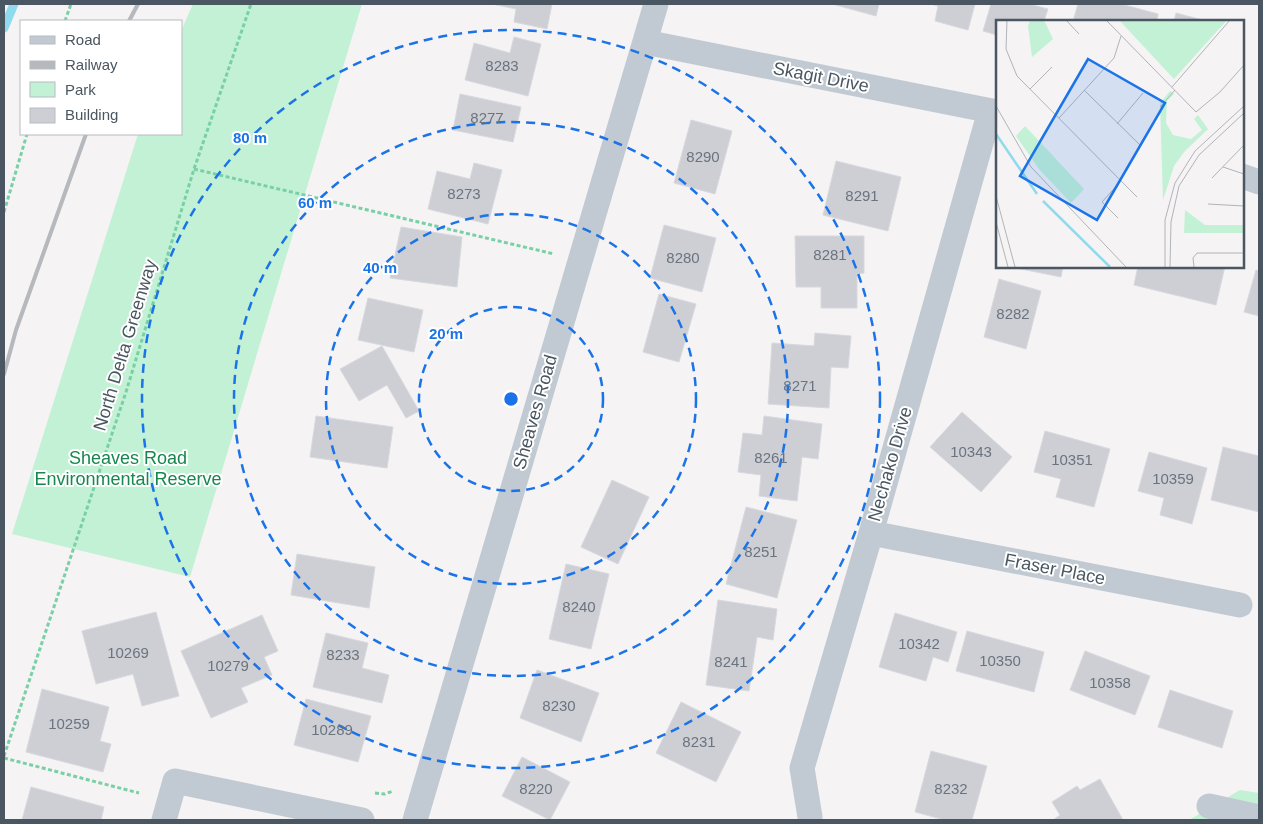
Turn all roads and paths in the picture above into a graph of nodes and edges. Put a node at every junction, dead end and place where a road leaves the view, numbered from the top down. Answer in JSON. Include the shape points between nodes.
{"nodes":[{"id":1,"x":71,"y":4,"type":"edge"},
{"id":2,"x":251,"y":4,"type":"edge"},
{"id":3,"x":656,"y":4,"type":"edge"},
{"id":4,"x":65,"y":20,"type":"edge"},
{"id":5,"x":645,"y":42,"type":"junction"},
{"id":6,"x":993,"y":112,"type":"edge"},
{"id":7,"x":27,"y":135,"type":"edge"},
{"id":8,"x":194,"y":169,"type":"junction"},
{"id":9,"x":1243,"y":176,"type":"edge"},
{"id":10,"x":1259,"y":182,"type":"edge"},
{"id":11,"x":4,"y":212,"type":"edge"},
{"id":12,"x":556,"y":254,"type":"dead end"},
{"id":13,"x":871,"y":533,"type":"junction"},
{"id":14,"x":1240,"y":604,"type":"dead end"},
{"id":15,"x":4,"y":757,"type":"edge"},
{"id":16,"x":139,"y":792,"type":"dead end"},
{"id":17,"x":1209,"y":806,"type":"dead end"},
{"id":18,"x":810,"y":817,"type":"dead end"},
{"id":19,"x":1259,"y":817,"type":"edge"},
{"id":20,"x":164,"y":820,"type":"edge"},
{"id":21,"x":362,"y":820,"type":"edge"},
{"id":22,"x":415,"y":820,"type":"edge"}],
"edges":[{"from":1,"to":4,"type":"path"},
{"from":2,"to":8,"type":"path","name":"North Delta Greenway"},
{"from":3,"to":5,"type":"street","name":"Sheaves Road"},
{"from":5,"to":6,"type":"street","name":"Skagit Drive"},
{"from":5,"to":22,"type":"street","name":"Sheaves Road"},
{"from":6,"to":13,"type":"street","name":"Nechako Drive"},
{"from":7,"to":11,"type":"path"},
{"from":8,"to":12,"type":"path"},
{"from":8,"to":15,"type":"path","name":"North Delta Greenway","via":[[126,392]]},
{"from":9,"to":10,"type":"street"},
{"from":13,"to":14,"type":"street","name":"Fraser Place"},
{"from":13,"to":18,"type":"street","name":"Nechako Drive","via":[[802,768]]},
{"from":15,"to":16,"type":"path"},
{"from":17,"to":19,"type":"street"},
{"from":20,"to":21,"type":"street","via":[[175,781]]}]}
